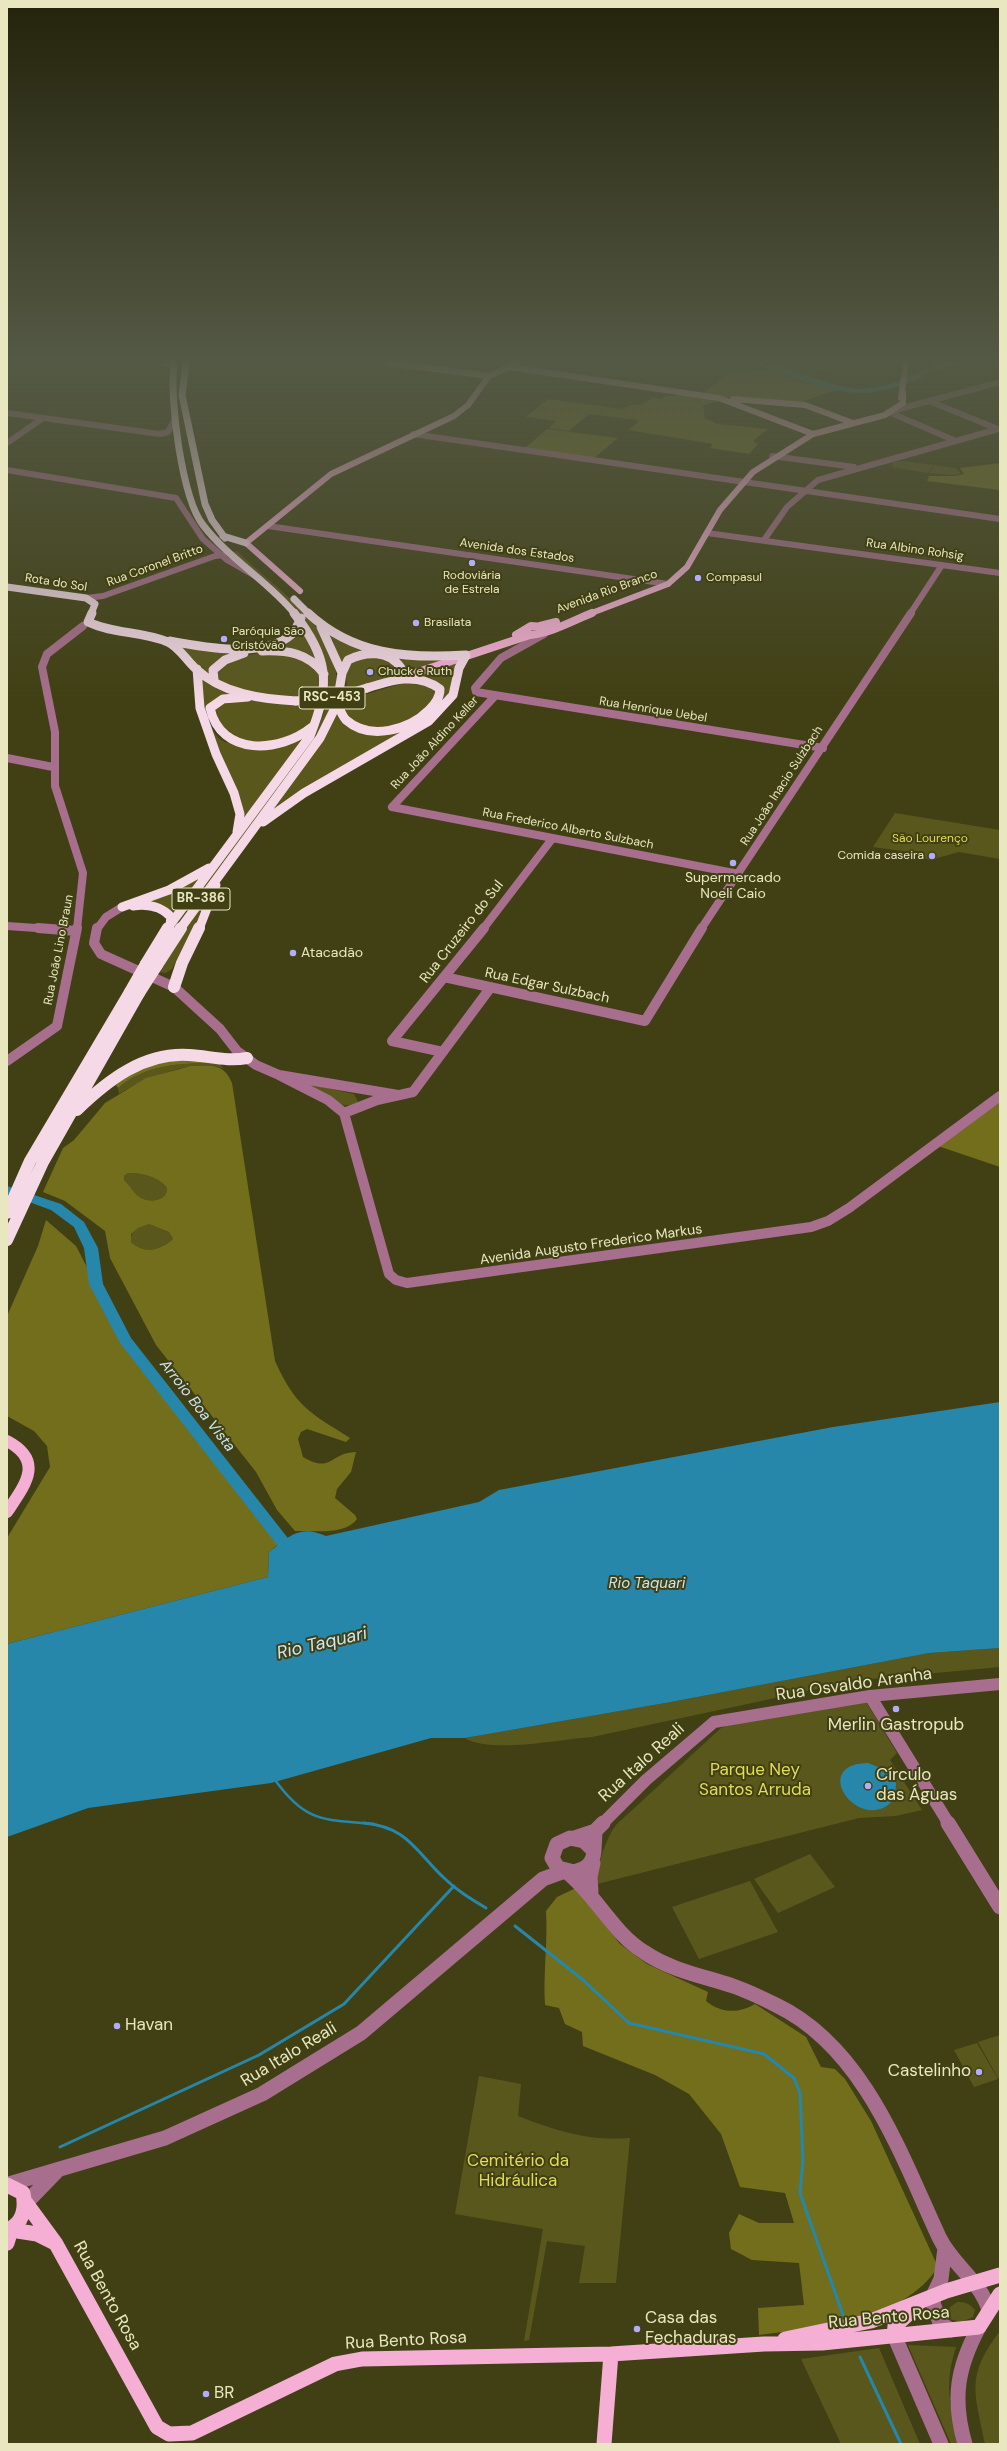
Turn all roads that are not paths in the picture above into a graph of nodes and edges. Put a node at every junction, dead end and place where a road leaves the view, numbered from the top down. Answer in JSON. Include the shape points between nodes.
{"nodes":[{"id":1,"x":54,"y":477,"type":"edge"},
{"id":2,"x":186,"y":477,"type":"edge"},
{"id":3,"x":200,"y":477,"type":"edge"},
{"id":4,"x":326,"y":477,"type":"edge"},
{"id":5,"x":709,"y":477,"type":"edge"},
{"id":6,"x":747,"y":477,"type":"edge"},
{"id":7,"x":826,"y":477,"type":"edge"},
{"id":8,"x":741,"y":482,"type":"junction"},
{"id":9,"x":800,"y":492,"type":"junction"},
{"id":10,"x":195,"y":513,"type":"junction"},
{"id":11,"x":1000,"y":519,"type":"edge"},
{"id":12,"x":195,"y":525,"type":"junction"},
{"id":13,"x":268,"y":526,"type":"junction"},
{"id":14,"x":708,"y":533,"type":"junction"},
{"id":15,"x":223,"y":536,"type":"junction"},
{"id":16,"x":764,"y":540,"type":"junction"},
{"id":17,"x":246,"y":543,"type":"junction"},
{"id":18,"x":219,"y":554,"type":"junction"},
{"id":19,"x":942,"y":565,"type":"junction"},
{"id":20,"x":1000,"y":573,"type":"edge"},
{"id":21,"x":260,"y":579,"type":"junction"},
{"id":22,"x":666,"y":584,"type":"junction"},
{"id":23,"x":7,"y":588,"type":"edge"},
{"id":24,"x":300,"y":591,"type":"joint"},
{"id":25,"x":103,"y":596,"type":"junction"},
{"id":26,"x":86,"y":598,"type":"junction"},
{"id":27,"x":298,"y":604,"type":"junction"},
{"id":28,"x":94,"y":606,"type":"junction"},
{"id":29,"x":301,"y":618,"type":"junction"},
{"id":30,"x":315,"y":620,"type":"junction"},
{"id":31,"x":85,"y":624,"type":"junction"},
{"id":32,"x":540,"y":626,"type":"junction"},
{"id":33,"x":549,"y":631,"type":"junction"},
{"id":34,"x":129,"y":633,"type":"junction"},
{"id":35,"x":530,"y":637,"type":"junction"},
{"id":36,"x":159,"y":639,"type":"junction"},
{"id":37,"x":466,"y":655,"type":"junction"},
{"id":38,"x":197,"y":669,"type":"junction"},
{"id":39,"x":342,"y":673,"type":"junction"},
{"id":40,"x":324,"y":674,"type":"junction"},
{"id":41,"x":397,"y":679,"type":"junction"},
{"id":42,"x":214,"y":680,"type":"junction"},
{"id":43,"x":495,"y":696,"type":"junction"},
{"id":44,"x":255,"y":697,"type":"junction"},
{"id":45,"x":337,"y":704,"type":"junction"},
{"id":46,"x":316,"y":724,"type":"junction"},
{"id":47,"x":822,"y":748,"type":"junction"},
{"id":48,"x":7,"y":758,"type":"edge"},
{"id":49,"x":53,"y":767,"type":"junction"},
{"id":50,"x":392,"y":807,"type":"joint"},
{"id":51,"x":237,"y":834,"type":"junction"},
{"id":52,"x":249,"y":835,"type":"junction"},
{"id":53,"x":552,"y":839,"type":"junction"},
{"id":54,"x":217,"y":869,"type":"junction"},
{"id":55,"x":739,"y":874,"type":"junction"},
{"id":56,"x":122,"y":907,"type":"junction"},
{"id":57,"x":170,"y":925,"type":"junction"},
{"id":58,"x":7,"y":926,"type":"edge"},
{"id":59,"x":76,"y":931,"type":"junction"},
{"id":60,"x":193,"y":937,"type":"junction"},
{"id":61,"x":200,"y":949,"type":"dead end"},
{"id":62,"x":444,"y":977,"type":"junction"},
{"id":63,"x":174,"y":987,"type":"junction"},
{"id":64,"x":491,"y":988,"type":"junction"},
{"id":65,"x":135,"y":992,"type":"junction"},
{"id":66,"x":645,"y":1021,"type":"joint"},
{"id":67,"x":443,"y":1052,"type":"junction"},
{"id":68,"x":250,"y":1060,"type":"junction"},
{"id":69,"x":7,"y":1061,"type":"edge"},
{"id":70,"x":279,"y":1075,"type":"junction"},
{"id":71,"x":364,"y":1090,"type":"junction"},
{"id":72,"x":398,"y":1095,"type":"junction"},
{"id":73,"x":1000,"y":1096,"type":"edge"},
{"id":74,"x":368,"y":1103,"type":"junction"},
{"id":75,"x":344,"y":1113,"type":"junction"},
{"id":76,"x":66,"y":1121,"type":"junction"},
{"id":77,"x":7,"y":1213,"type":"edge"},
{"id":78,"x":7,"y":1240,"type":"edge"},
{"id":79,"x":7,"y":1441,"type":"edge"},
{"id":80,"x":7,"y":1512,"type":"edge"},
{"id":81,"x":1000,"y":1684,"type":"edge"},
{"id":82,"x":870,"y":1696,"type":"junction"},
{"id":83,"x":714,"y":1722,"type":"joint"},
{"id":84,"x":595,"y":1831,"type":"junction"},
{"id":85,"x":574,"y":1838,"type":"junction"},
{"id":86,"x":552,"y":1857,"type":"junction"},
{"id":87,"x":594,"y":1857,"type":"junction"},
{"id":88,"x":566,"y":1872,"type":"junction"},
{"id":89,"x":543,"y":1879,"type":"junction"},
{"id":90,"x":591,"y":1892,"type":"junction"},
{"id":91,"x":1000,"y":1907,"type":"edge"},
{"id":92,"x":58,"y":2170,"type":"junction"},
{"id":93,"x":8,"y":2185,"type":"edge"},
{"id":94,"x":26,"y":2203,"type":"junction"},
{"id":95,"x":8,"y":2234,"type":"edge"},
{"id":96,"x":56,"y":2244,"type":"junction"},
{"id":97,"x":945,"y":2248,"type":"junction"},
{"id":98,"x":989,"y":2278,"type":"edge"},
{"id":99,"x":1000,"y":2294,"type":"edge"},
{"id":100,"x":927,"y":2299,"type":"junction"},
{"id":101,"x":989,"y":2310,"type":"junction"},
{"id":102,"x":979,"y":2327,"type":"junction"},
{"id":103,"x":953,"y":2332,"type":"junction"},
{"id":104,"x":894,"y":2335,"type":"junction"},
{"id":105,"x":764,"y":2344,"type":"junction"},
{"id":106,"x":611,"y":2354,"type":"junction"},
{"id":107,"x":604,"y":2444,"type":"edge"},
{"id":108,"x":941,"y":2444,"type":"edge"},
{"id":109,"x":965,"y":2444,"type":"edge"}],
"edges":[{"from":1,"to":12,"type":"street","via":[[176,498]]},
{"from":2,"to":10,"type":"highway","number":"BR-386"},
{"from":3,"to":15,"type":"highway","via":[[208,512]]},
{"from":4,"to":13,"type":"main road"},
{"from":5,"to":8,"type":"street"},
{"from":6,"to":8,"type":"main road","name":"Avenida Rio Branco"},
{"from":7,"to":9,"type":"street"},
{"from":8,"to":9,"type":"street"},
{"from":8,"to":14,"type":"main road","name":"Avenida Rio Branco","via":[[720,510]]},
{"from":8,"to":22,"type":"main road","name":"Avenida Rio Branco","via":[[716,509],[682,566]]},
{"from":9,"to":11,"type":"street"},
{"from":9,"to":16,"type":"street","via":[[781,512]]},
{"from":10,"to":12,"type":"highway"},
{"from":10,"to":21,"type":"highway","number":"BR-386","via":[[218,540]]},
{"from":12,"to":18,"type":"street","via":[[199,534]]},
{"from":13,"to":17,"type":"main road"},
{"from":13,"to":22,"type":"street","name":"Avenida dos Estados"},
{"from":14,"to":16,"type":"street","name":"Rua Albino Rohsig"},
{"from":14,"to":22,"type":"main road","name":"Avenida Rio Branco","via":[[687,567]]},
{"from":15,"to":17,"type":"highway"},
{"from":15,"to":27,"type":"highway"},
{"from":16,"to":19,"type":"street","name":"Rua Albino Rohsig"},
{"from":17,"to":24,"type":"main road"},
{"from":18,"to":21,"type":"street","via":[[247,574]]},
{"from":18,"to":25,"type":"street","name":"Rua Coronel Britto"},
{"from":19,"to":20,"type":"street","name":"Rua Albino Rohsig"},
{"from":19,"to":47,"type":"street","name":"Rua João Inacio Sulzbach"},
{"from":21,"to":29,"type":"highway","number":"BR-386"},
{"from":22,"to":32,"type":"main road","name":"Avenida Rio Branco"},
{"from":22,"to":33,"type":"main road","name":"Avenida Rio Branco"},
{"from":23,"to":26,"type":"highway","name":"Rota do Sol"},
{"from":24,"to":27,"type":"highway"},
{"from":25,"to":26,"type":"street"},
{"from":25,"to":28,"type":"street"},
{"from":26,"to":28,"type":"highway","name":"Rota do Sol"},
{"from":27,"to":30,"type":"highway"},
{"from":28,"to":31,"type":"highway","name":"Rota do Sol","via":[[82,621]]},
{"from":29,"to":36,"type":"highway","via":[[292,634],[270,645],[255,648],[214,649]]},
{"from":29,"to":40,"type":"highway","number":"BR-386","via":[[318,645]]},
{"from":30,"to":37,"type":"highway","via":[[339,637],[373,649],[420,657]]},
{"from":30,"to":39,"type":"highway","via":[[331,645]]},
{"from":31,"to":34,"type":"highway","number":"RSC-453"},
{"from":31,"to":34,"type":"highway","number":"RSC-453"},
{"from":31,"to":49,"type":"street","name":"Rua João Lino Braun","via":[[47,654],[42,667],[55,732]]},
{"from":32,"to":33,"type":"main road","name":"Avenida Rio Branco"},
{"from":32,"to":35,"type":"main road","name":"Avenida Rio Branco","via":[[531,626]]},
{"from":33,"to":35,"type":"street"},
{"from":33,"to":35,"type":"main road","via":[[545,637]]},
{"from":34,"to":36,"type":"highway","number":"RSC-453"},
{"from":35,"to":37,"type":"main road","name":"Avenida Rio Branco"},
{"from":35,"to":43,"type":"street","name":"Rua Henrique Uebel","via":[[501,658],[475,688],[480,693]]},
{"from":36,"to":38,"type":"highway","number":"RSC-453","via":[[176,647]]},
{"from":37,"to":41,"type":"main road","name":"Avenida Rio Branco"},
{"from":37,"to":52,"type":"highway","via":[[459,668],[453,695],[429,721],[292,800]]},
{"from":38,"to":42,"type":"highway","number":"RSC-453"},
{"from":38,"to":51,"type":"highway","via":[[200,708],[240,814]]},
{"from":39,"to":41,"type":"highway","via":[[352,657],[376,654],[389,657],[400,665]]},
{"from":39,"to":45,"type":"highway","number":"BR-386"},
{"from":40,"to":42,"type":"highway","via":[[314,661],[303,656],[286,651],[268,650],[225,660],[213,670]]},
{"from":40,"to":46,"type":"highway","number":"BR-386","via":[[325,686]]},
{"from":41,"to":44,"type":"highway","number":"RSC-453","bridge":true,"via":[[334,698],[296,701]]},
{"from":41,"to":45,"type":"highway","via":[[424,680],[440,689],[439,698],[434,704],[415,722],[406,726],[383,730],[363,728],[347,720]]},
{"from":42,"to":44,"type":"highway","number":"RSC-453"},
{"from":43,"to":47,"type":"street","name":"Rua Henrique Uebel"},
{"from":43,"to":50,"type":"street","name":"Rua João Aldino Keller"},
{"from":44,"to":46,"type":"highway","via":[[230,698],[212,705],[211,717],[222,737],[246,744],[278,744],[298,737]]},
{"from":45,"to":52,"type":"highway","number":"BR-386","via":[[320,738]]},
{"from":46,"to":51,"type":"highway","number":"BR-386","via":[[297,754]]},
{"from":47,"to":55,"type":"street","name":"Rua João Inacio Sulzbach"},
{"from":48,"to":49,"type":"street"},
{"from":49,"to":59,"type":"street","name":"Rua João Lino Braun","via":[[60,804],[83,873]]},
{"from":50,"to":53,"type":"street","name":"Rua Frederico Alberto Sulzbach"},
{"from":51,"to":54,"type":"highway","number":"BR-386"},
{"from":52,"to":54,"type":"highway","number":"BR-386"},
{"from":53,"to":55,"type":"street","name":"Rua Frederico Alberto Sulzbach"},
{"from":53,"to":62,"type":"street","name":"Rua Cruzeiro do Sul"},
{"from":54,"to":56,"type":"highway"},
{"from":54,"to":57,"type":"highway","number":"BR-386"},
{"from":54,"to":60,"type":"highway","via":[[205,916]]},
{"from":54,"to":65,"type":"highway","number":"BR-386","bridge":true,"via":[[157,965]]},
{"from":55,"to":66,"type":"street","name":"Rua João Inacio Sulzbach","via":[[703,926]]},
{"from":56,"to":57,"type":"highway","via":[[144,905],[159,909],[168,913]]},
{"from":56,"to":63,"type":"street","via":[[102,919],[94,936],[94,943],[113,960]]},
{"from":57,"to":65,"type":"highway","number":"BR-386","bridge":true,"via":[[146,964]]},
{"from":58,"to":59,"type":"street"},
{"from":59,"to":69,"type":"street","name":"Rua João Lino Braun","via":[[57,1026]]},
{"from":60,"to":61,"type":"highway"},
{"from":60,"to":63,"type":"highway"},
{"from":62,"to":64,"type":"street","name":"Rua Edgar Sulzbach"},
{"from":62,"to":67,"type":"street","name":"Rua Cruzeiro do Sul","via":[[392,1041]]},
{"from":63,"to":68,"type":"street","via":[[196,1005],[237,1050]]},
{"from":64,"to":66,"type":"street","name":"Rua Edgar Sulzbach"},
{"from":64,"to":67,"type":"street"},
{"from":65,"to":76,"type":"highway","number":"BR-386"},
{"from":65,"to":77,"type":"highway","number":"BR-386","via":[[30,1161]]},
{"from":67,"to":72,"type":"street","via":[[413,1092]]},
{"from":68,"to":70,"type":"street"},
{"from":68,"to":76,"type":"highway","via":[[187,1055],[143,1062],[128,1068],[103,1085]]},
{"from":70,"to":71,"type":"street"},
{"from":70,"to":75,"type":"street","via":[[328,1100]]},
{"from":71,"to":72,"type":"street"},
{"from":71,"to":74,"type":"street"},
{"from":72,"to":74,"type":"street"},
{"from":73,"to":75,"type":"street","name":"Avenida Augusto Frederico Markus","via":[[849,1208],[810,1228],[416,1283],[396,1280],[389,1274]]},
{"from":74,"to":75,"type":"street"},
{"from":76,"to":78,"type":"highway","number":"BR-386","via":[[42,1162]]},
{"from":79,"to":80,"type":"main road","via":[[19,1446],[28,1455],[31,1471]]},
{"from":81,"to":82,"type":"street","name":"Rua Osvaldo Aranha"},
{"from":82,"to":83,"type":"street","name":"Rua Osvaldo Aranha"},
{"from":82,"to":91,"type":"street"},
{"from":83,"to":84,"type":"street","name":"Rua Italo Reali","via":[[646,1780]]},
{"from":84,"to":85,"type":"street","name":"Rua Italo Reali"},
{"from":84,"to":87,"type":"street"},
{"from":85,"to":86,"type":"street","via":[[557,1843]]},
{"from":85,"to":87,"type":"street","via":[[587,1842]]},
{"from":86,"to":88,"type":"street","via":[[554,1863]]},
{"from":86,"to":89,"type":"street","name":"Rua Italo Reali"},
{"from":87,"to":88,"type":"street","via":[[583,1871]]},
{"from":87,"to":90,"type":"street","via":[[590,1877]]},
{"from":88,"to":89,"type":"street","name":"Rua Italo Reali"},
{"from":88,"to":90,"type":"street"},
{"from":89,"to":92,"type":"street","name":"Rua Italo Reali","via":[[361,2032],[262,2094],[165,2138]]},
{"from":90,"to":97,"type":"street","via":[[626,1938],[643,1952],[781,2007],[818,2032],[832,2045],[853,2072],[884,2122]]},
{"from":92,"to":93,"type":"street","name":"Rua Italo Reali"},
{"from":92,"to":94,"type":"street"},
{"from":93,"to":94,"type":"main road","name":"Rua Bento Rosa","via":[[23,2193]]},
{"from":94,"to":95,"type":"main road","via":[[21,2219]]},
{"from":94,"to":96,"type":"main road","name":"Rua Bento Rosa"},
{"from":95,"to":96,"type":"main road","via":[[37,2234]]},
{"from":96,"to":106,"type":"main road","name":"Rua Bento Rosa","via":[[157,2427],[163,2433],[172,2436],[192,2433],[335,2364],[362,2359]]},
{"from":97,"to":98,"type":"street"},
{"from":97,"to":100,"type":"street","via":[[941,2279]]},
{"from":98,"to":100,"type":"main road","name":"Rua Bento Rosa"},
{"from":98,"to":101,"type":"street"},
{"from":99,"to":101,"type":"main road"},
{"from":100,"to":103,"type":"street","via":[[938,2319]]},
{"from":100,"to":104,"type":"main road","via":[[895,2326]]},
{"from":100,"to":105,"type":"main road","name":"Rua Bento Rosa","via":[[871,2321]]},
{"from":101,"to":102,"type":"main road"},
{"from":102,"to":103,"type":"main road","name":"Rua Bento Rosa"},
{"from":102,"to":109,"type":"street","via":[[965,2355],[955,2397],[956,2418]]},
{"from":103,"to":104,"type":"main road","name":"Rua Bento Rosa"},
{"from":104,"to":105,"type":"main road","name":"Rua Bento Rosa","via":[[822,2343]]},
{"from":104,"to":108,"type":"street"},
{"from":105,"to":106,"type":"main road","name":"Rua Bento Rosa"},
{"from":106,"to":107,"type":"main road"}]}
